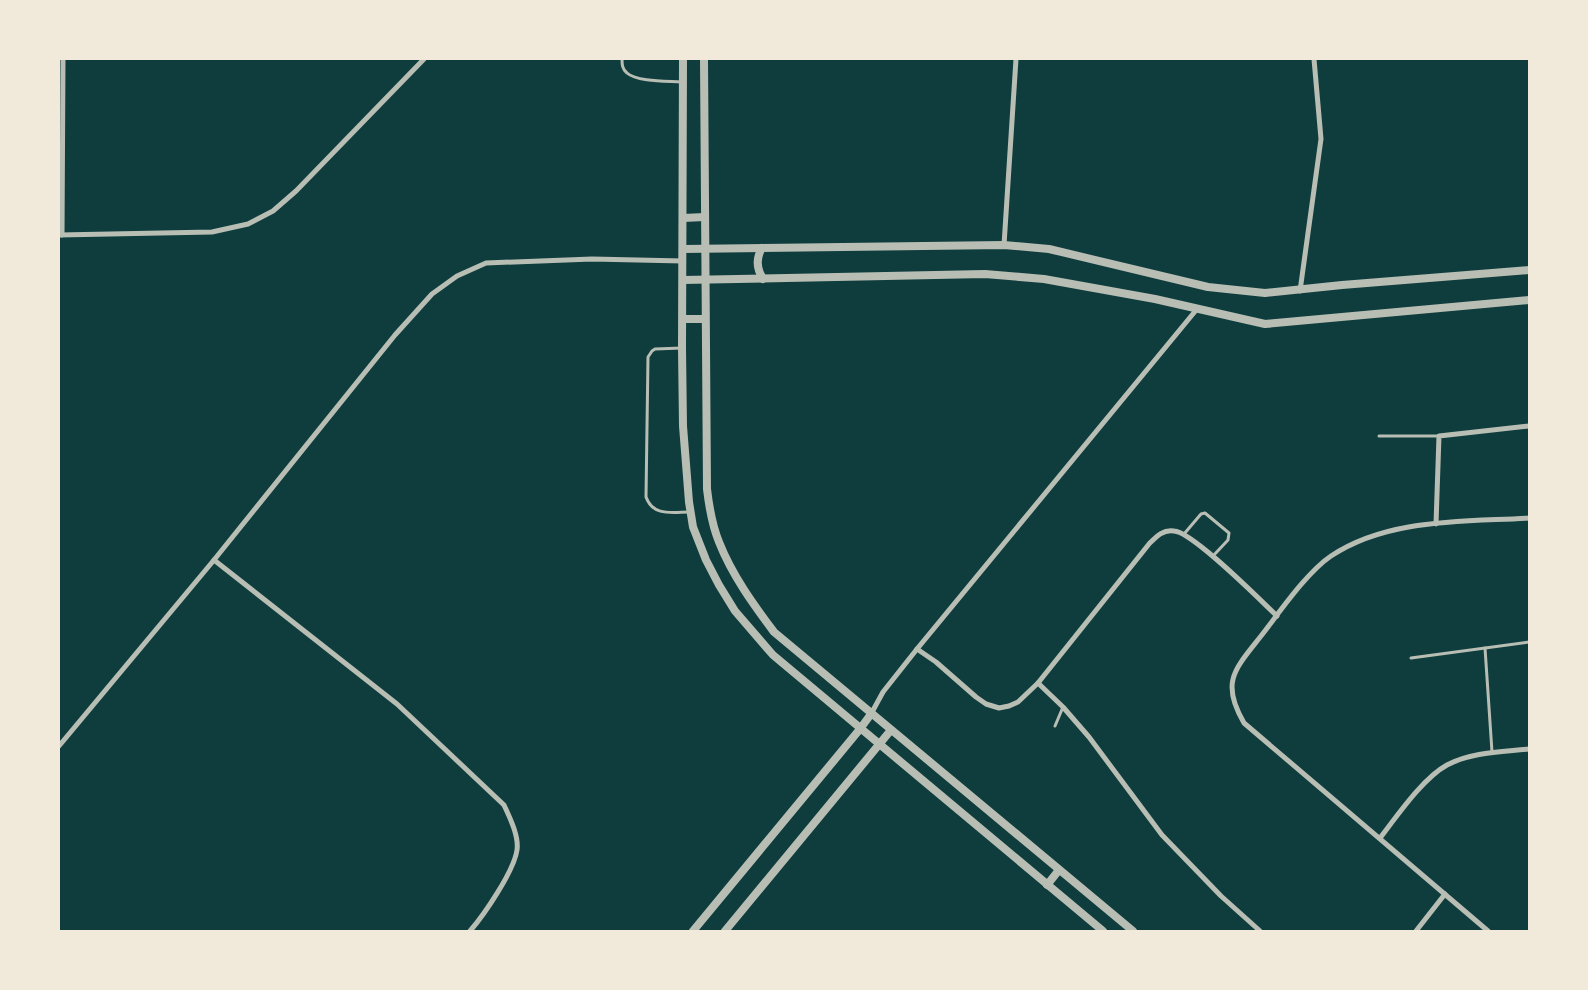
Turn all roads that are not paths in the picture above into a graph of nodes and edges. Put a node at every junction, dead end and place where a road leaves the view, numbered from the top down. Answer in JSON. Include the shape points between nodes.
{"nodes":[{"id":1,"x":63,"y":59,"type":"edge"},
{"id":2,"x":424,"y":59,"type":"edge"},
{"id":3,"x":622,"y":59,"type":"edge"},
{"id":4,"x":683,"y":59,"type":"edge"},
{"id":5,"x":704,"y":59,"type":"edge"},
{"id":6,"x":1016,"y":59,"type":"edge"},
{"id":7,"x":1314,"y":59,"type":"edge"},
{"id":8,"x":683,"y":82,"type":"junction"},
{"id":9,"x":705,"y":217,"type":"junction"},
{"id":10,"x":683,"y":218,"type":"junction"},
{"id":11,"x":60,"y":235,"type":"edge"},
{"id":12,"x":1004,"y":244,"type":"junction"},
{"id":13,"x":762,"y":248,"type":"junction"},
{"id":14,"x":683,"y":249,"type":"junction"},
{"id":15,"x":705,"y":249,"type":"junction"},
{"id":16,"x":683,"y":261,"type":"junction"},
{"id":17,"x":1529,"y":270,"type":"edge"},
{"id":18,"x":763,"y":279,"type":"junction"},
{"id":19,"x":683,"y":280,"type":"junction"},
{"id":20,"x":706,"y":280,"type":"junction"},
{"id":21,"x":1300,"y":291,"type":"junction"},
{"id":22,"x":1529,"y":300,"type":"edge"},
{"id":23,"x":1197,"y":309,"type":"junction"},
{"id":24,"x":683,"y":319,"type":"junction"},
{"id":25,"x":705,"y":319,"type":"junction"},
{"id":26,"x":682,"y":348,"type":"junction"},
{"id":27,"x":1529,"y":426,"type":"edge"},
{"id":28,"x":1379,"y":436,"type":"dead end"},
{"id":29,"x":1439,"y":436,"type":"junction"},
{"id":30,"x":690,"y":512,"type":"junction"},
{"id":31,"x":1529,"y":518,"type":"edge"},
{"id":32,"x":1436,"y":524,"type":"junction"},
{"id":33,"x":1184,"y":534,"type":"junction"},
{"id":34,"x":1213,"y":557,"type":"junction"},
{"id":35,"x":214,"y":560,"type":"junction"},
{"id":36,"x":1277,"y":616,"type":"junction"},
{"id":37,"x":1529,"y":642,"type":"edge"},
{"id":38,"x":1485,"y":648,"type":"junction"},
{"id":39,"x":917,"y":649,"type":"junction"},
{"id":40,"x":1411,"y":658,"type":"dead end"},
{"id":41,"x":1038,"y":683,"type":"junction"},
{"id":42,"x":1063,"y":707,"type":"junction"},
{"id":43,"x":871,"y":714,"type":"junction"},
{"id":44,"x":1055,"y":726,"type":"dead end"},
{"id":45,"x":860,"y":729,"type":"junction"},
{"id":46,"x":891,"y":730,"type":"junction"},
{"id":47,"x":879,"y":744,"type":"junction"},
{"id":48,"x":59,"y":746,"type":"edge"},
{"id":49,"x":1529,"y":749,"type":"edge"},
{"id":50,"x":1492,"y":752,"type":"junction"},
{"id":51,"x":1380,"y":838,"type":"junction"},
{"id":52,"x":1059,"y":870,"type":"junction"},
{"id":53,"x":1047,"y":885,"type":"junction"},
{"id":54,"x":1445,"y":894,"type":"junction"},
{"id":55,"x":470,"y":931,"type":"edge"},
{"id":56,"x":694,"y":931,"type":"edge"},
{"id":57,"x":725,"y":931,"type":"edge"},
{"id":58,"x":1103,"y":931,"type":"edge"},
{"id":59,"x":1133,"y":931,"type":"edge"},
{"id":60,"x":1260,"y":931,"type":"edge"},
{"id":61,"x":1416,"y":931,"type":"edge"},
{"id":62,"x":1488,"y":931,"type":"edge"}],
"edges":[{"from":1,"to":11,"type":"street"},
{"from":2,"to":11,"type":"street","via":[[296,192],[273,211],[248,224],[212,232]]},
{"from":3,"to":8,"type":"lane","via":[[622,67],[627,73],[638,78]]},
{"from":4,"to":8,"type":"street"},
{"from":5,"to":9,"type":"street"},
{"from":6,"to":12,"type":"street"},
{"from":7,"to":21,"type":"street","via":[[1321,139]]},
{"from":8,"to":10,"type":"street"},
{"from":9,"to":10,"type":"street"},
{"from":9,"to":15,"type":"street"},
{"from":10,"to":14,"type":"street"},
{"from":12,"to":13,"type":"street"},
{"from":12,"to":21,"type":"street","via":[[1048,249],[1208,287],[1265,293]]},
{"from":13,"to":15,"type":"street"},
{"from":13,"to":18,"type":"street","via":[[757,263]]},
{"from":14,"to":15,"type":"street"},
{"from":14,"to":16,"type":"street"},
{"from":15,"to":20,"type":"street"},
{"from":16,"to":19,"type":"street"},
{"from":16,"to":35,"type":"street","via":[[509,261],[486,263],[456,276],[432,294],[395,335]]},
{"from":17,"to":21,"type":"street"},
{"from":18,"to":20,"type":"street"},
{"from":18,"to":23,"type":"street","via":[[985,274],[1044,279]]},
{"from":19,"to":20,"type":"street"},
{"from":19,"to":24,"type":"street"},
{"from":20,"to":25,"type":"street"},
{"from":22,"to":23,"type":"street","via":[[1265,324]]},
{"from":23,"to":39,"type":"street"},
{"from":24,"to":25,"type":"street"},
{"from":24,"to":26,"type":"street"},
{"from":25,"to":43,"type":"street","via":[[707,489],[718,541],[751,602],[774,632]]},
{"from":26,"to":30,"type":"street","via":[[685,461]]},
{"from":26,"to":30,"type":"lane","via":[[656,349],[648,357],[646,497],[651,507],[661,512]]},
{"from":27,"to":29,"type":"street"},
{"from":28,"to":29,"type":"lane"},
{"from":29,"to":32,"type":"street"},
{"from":30,"to":45,"type":"street","via":[[706,560],[735,611],[773,655]]},
{"from":31,"to":32,"type":"street"},
{"from":32,"to":36,"type":"street","via":[[1384,532],[1357,541],[1329,557]]},
{"from":33,"to":34,"type":"street"},
{"from":33,"to":34,"type":"lane","via":[[1201,514],[1210,516],[1229,533],[1228,540]]},
{"from":33,"to":41,"type":"street","via":[[1175,530],[1157,535]]},
{"from":34,"to":36,"type":"street"},
{"from":35,"to":48,"type":"street"},
{"from":35,"to":55,"type":"street","via":[[396,704],[504,805],[518,849],[510,872]]},
{"from":36,"to":51,"type":"street","via":[[1241,662],[1231,681],[1237,712],[1244,723]]},
{"from":37,"to":38,"type":"lane"},
{"from":38,"to":40,"type":"lane"},
{"from":38,"to":50,"type":"lane"},
{"from":39,"to":41,"type":"street","via":[[976,697],[999,708],[1018,702]]},
{"from":39,"to":43,"type":"street","via":[[883,692]]},
{"from":41,"to":42,"type":"street"},
{"from":42,"to":44,"type":"lane"},
{"from":42,"to":60,"type":"street","via":[[1162,835]]},
{"from":43,"to":45,"type":"street"},
{"from":43,"to":46,"type":"street"},
{"from":45,"to":47,"type":"street"},
{"from":45,"to":56,"type":"street"},
{"from":46,"to":47,"type":"street"},
{"from":46,"to":52,"type":"street"},
{"from":47,"to":53,"type":"street"},
{"from":47,"to":57,"type":"street"},
{"from":49,"to":50,"type":"street"},
{"from":50,"to":51,"type":"street","via":[[1446,765],[1429,779]]},
{"from":51,"to":54,"type":"street"},
{"from":52,"to":53,"type":"street"},
{"from":52,"to":59,"type":"street"},
{"from":53,"to":58,"type":"street"},
{"from":54,"to":61,"type":"street"},
{"from":54,"to":62,"type":"street"}]}
